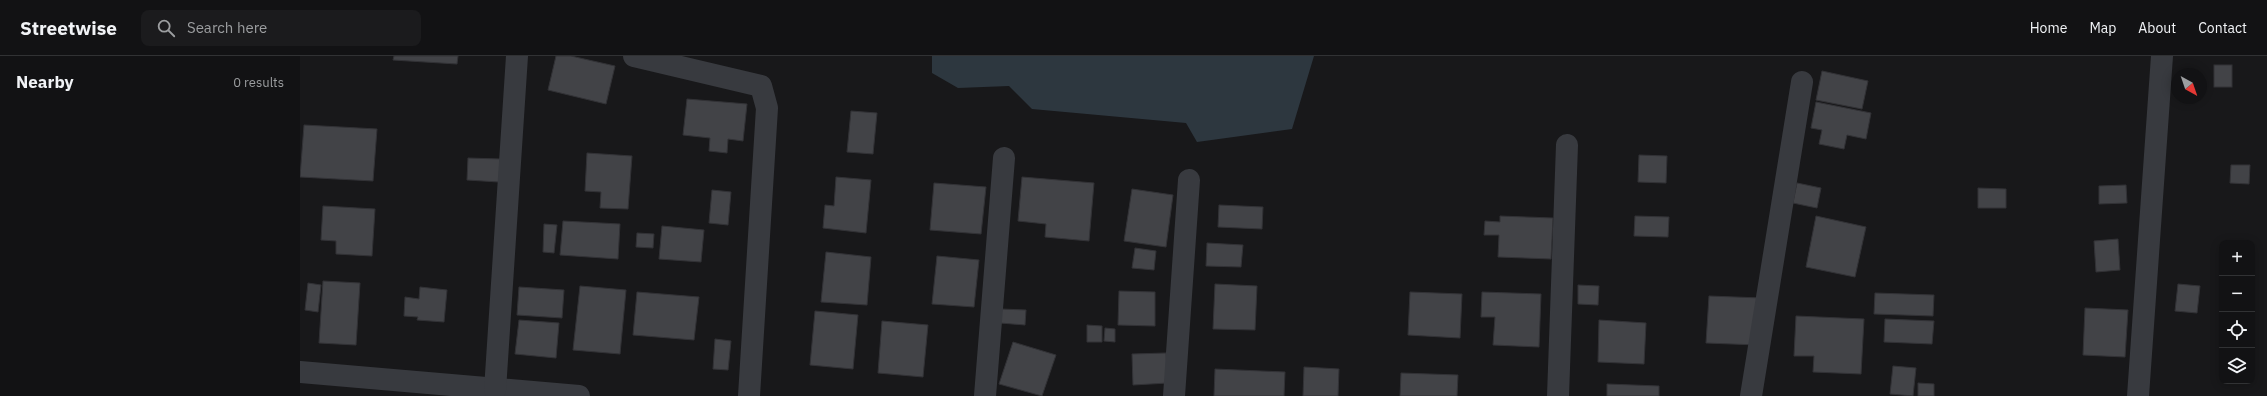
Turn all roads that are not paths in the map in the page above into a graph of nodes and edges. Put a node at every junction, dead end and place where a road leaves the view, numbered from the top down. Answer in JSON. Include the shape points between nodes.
{"nodes":[{"id":1,"x":518,"y":56,"type":"edge"},
{"id":2,"x":634,"y":56,"type":"edge"},
{"id":3,"x":2162,"y":56,"type":"edge"},
{"id":4,"x":1802,"y":82,"type":"dead end"},
{"id":5,"x":1567,"y":145,"type":"dead end"},
{"id":6,"x":1004,"y":158,"type":"dead end"},
{"id":7,"x":1189,"y":180,"type":"dead end"},
{"id":8,"x":300,"y":372,"type":"edge"},
{"id":9,"x":495,"y":390,"type":"junction"},
{"id":10,"x":579,"y":396,"type":"edge"},
{"id":11,"x":748,"y":396,"type":"edge"},
{"id":12,"x":985,"y":396,"type":"edge"},
{"id":13,"x":1174,"y":396,"type":"edge"},
{"id":14,"x":1558,"y":396,"type":"edge"},
{"id":15,"x":1751,"y":396,"type":"edge"},
{"id":16,"x":2138,"y":396,"type":"edge"}],
"edges":[{"from":1,"to":9,"type":"street"},
{"from":2,"to":11,"type":"street","via":[[761,86],[768,108]]},
{"from":3,"to":16,"type":"street"},
{"from":4,"to":15,"type":"street"},
{"from":5,"to":14,"type":"street"},
{"from":6,"to":12,"type":"street"},
{"from":7,"to":13,"type":"street"},
{"from":8,"to":9,"type":"street"},
{"from":9,"to":10,"type":"street"}]}
